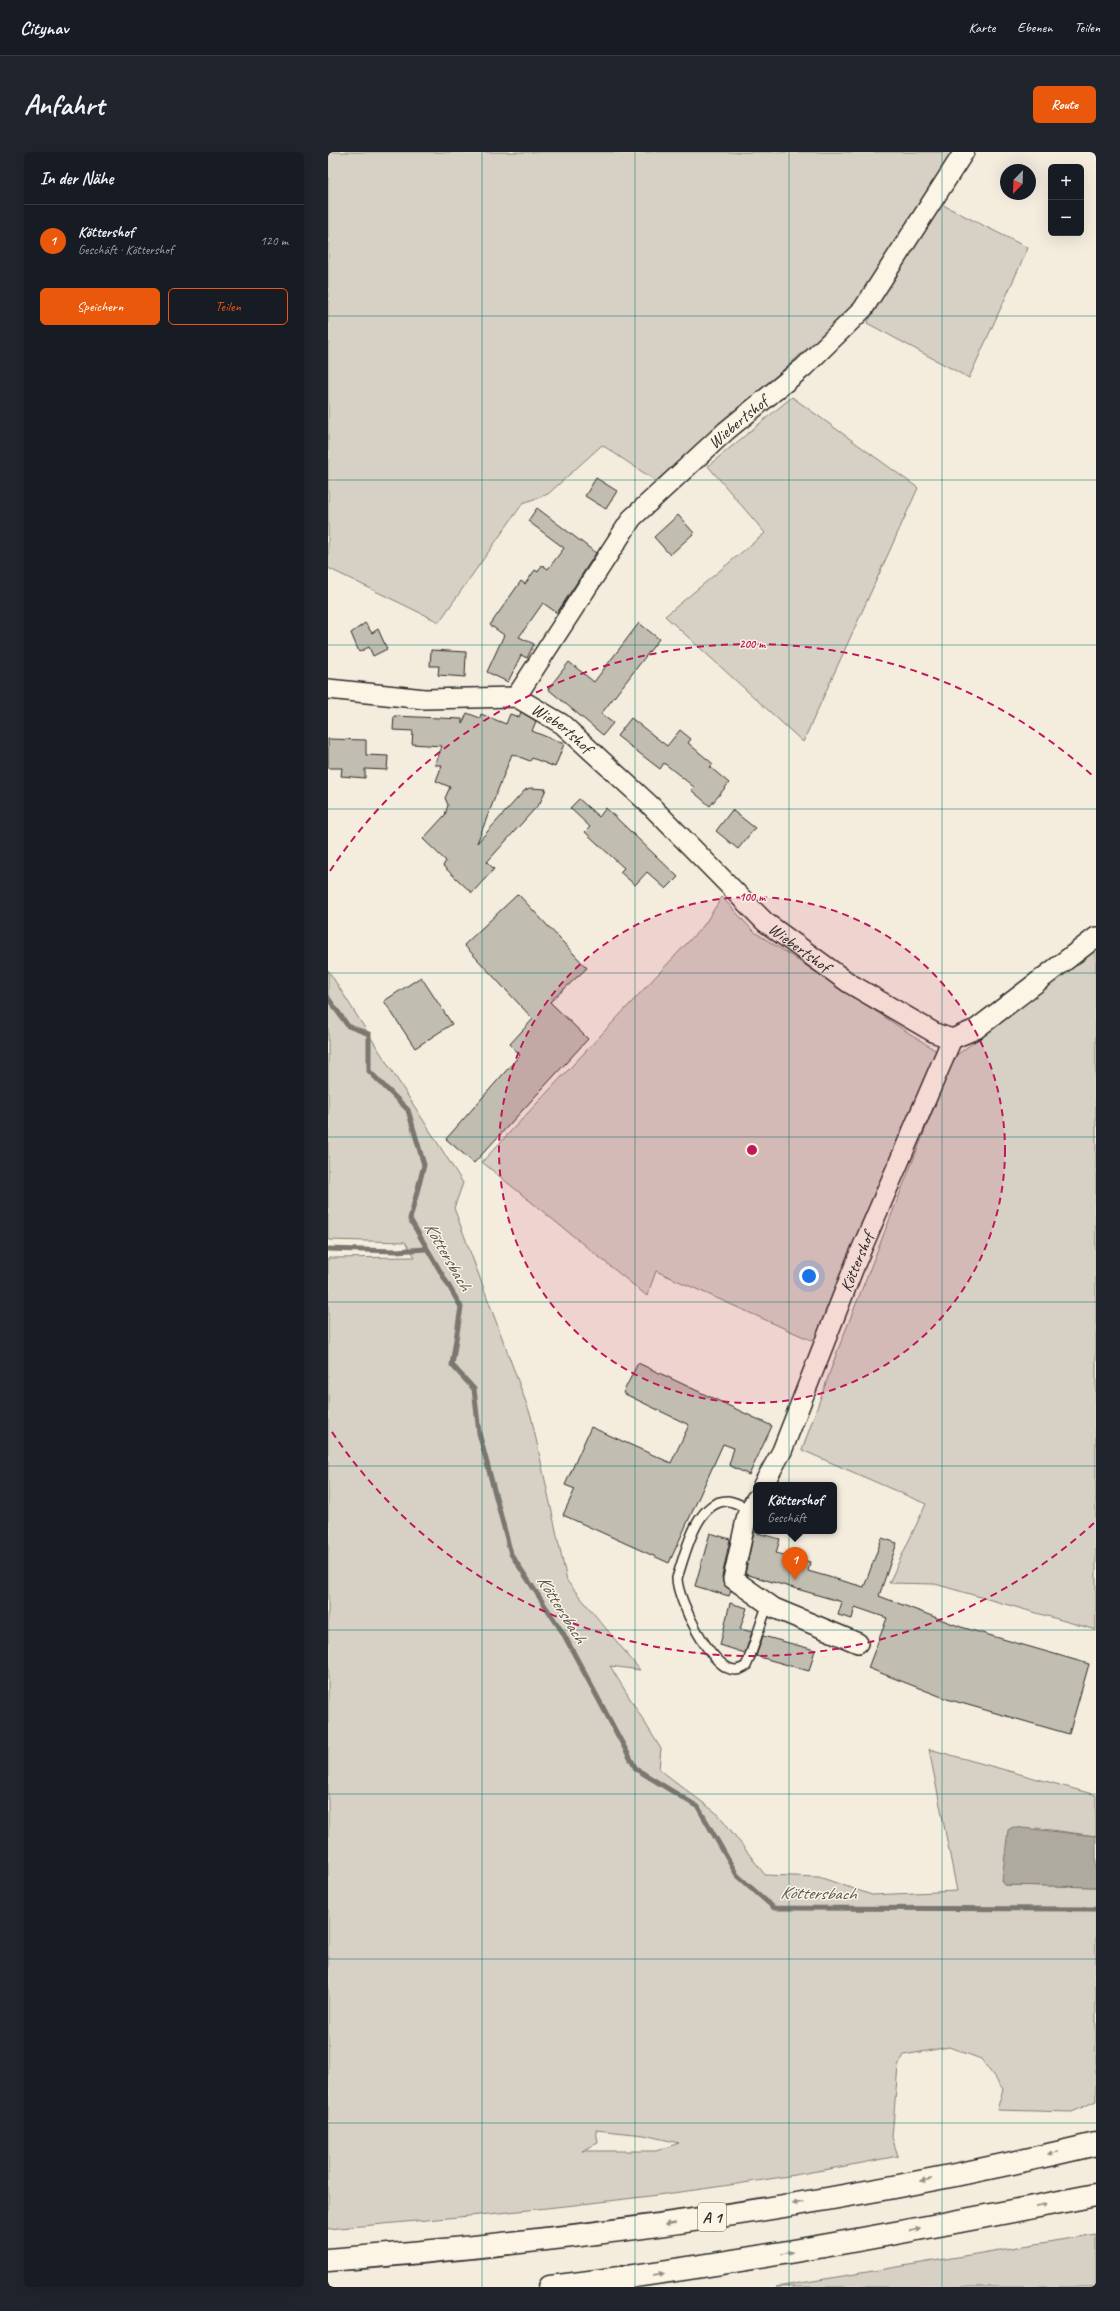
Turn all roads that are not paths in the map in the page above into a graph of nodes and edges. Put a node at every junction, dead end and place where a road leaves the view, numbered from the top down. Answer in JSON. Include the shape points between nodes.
{"nodes":[{"id":1,"x":964,"y":152,"type":"edge"},
{"id":2,"x":328,"y":689,"type":"edge"},
{"id":3,"x":516,"y":697,"type":"junction"},
{"id":4,"x":1096,"y":937,"type":"edge"},
{"id":5,"x":952,"y":1039,"type":"junction"},
{"id":6,"x":766,"y":1482,"type":"edge"},
{"id":7,"x":753,"y":1504,"type":"edge"},
{"id":8,"x":768,"y":1603,"type":"junction"},
{"id":9,"x":858,"y":1643,"type":"dead end"},
{"id":10,"x":1094,"y":2144,"type":"edge"},
{"id":11,"x":1096,"y":2195,"type":"edge"},
{"id":12,"x":328,"y":2260,"type":"edge"},
{"id":13,"x":550,"y":2287,"type":"edge"}],
"edges":[{"from":1,"to":3,"type":"street","name":"Wiebertshof","via":[[863,310],[804,367],[726,431],[632,518]]},
{"from":2,"to":3,"type":"street","name":"Wiebertshof","via":[[424,699]]},
{"from":3,"to":5,"type":"street","name":"Wiebertshof","via":[[562,724],[650,805],[765,922],[849,983],[935,1033]]},
{"from":4,"to":5,"type":"street","via":[[976,1029]]},
{"from":5,"to":6,"type":"street","name":"Köttershof","via":[[856,1262],[782,1451]]},
{"from":7,"to":8,"type":"street","via":[[747,1515],[733,1579]]},
{"from":7,"to":8,"type":"lane","via":[[728,1501],[712,1504],[705,1511],[694,1532],[677,1578],[677,1586],[694,1627],[717,1660],[730,1669],[736,1670],[746,1666]]},
{"from":8,"to":9,"type":"street"},
{"from":10,"to":12,"type":"highway","number":"A 1","one_way":true,"via":[[843,2196],[649,2227],[488,2246]]},
{"from":13,"to":11,"type":"highway","one_way":true,"via":[[658,2274],[742,2260]]}]}
